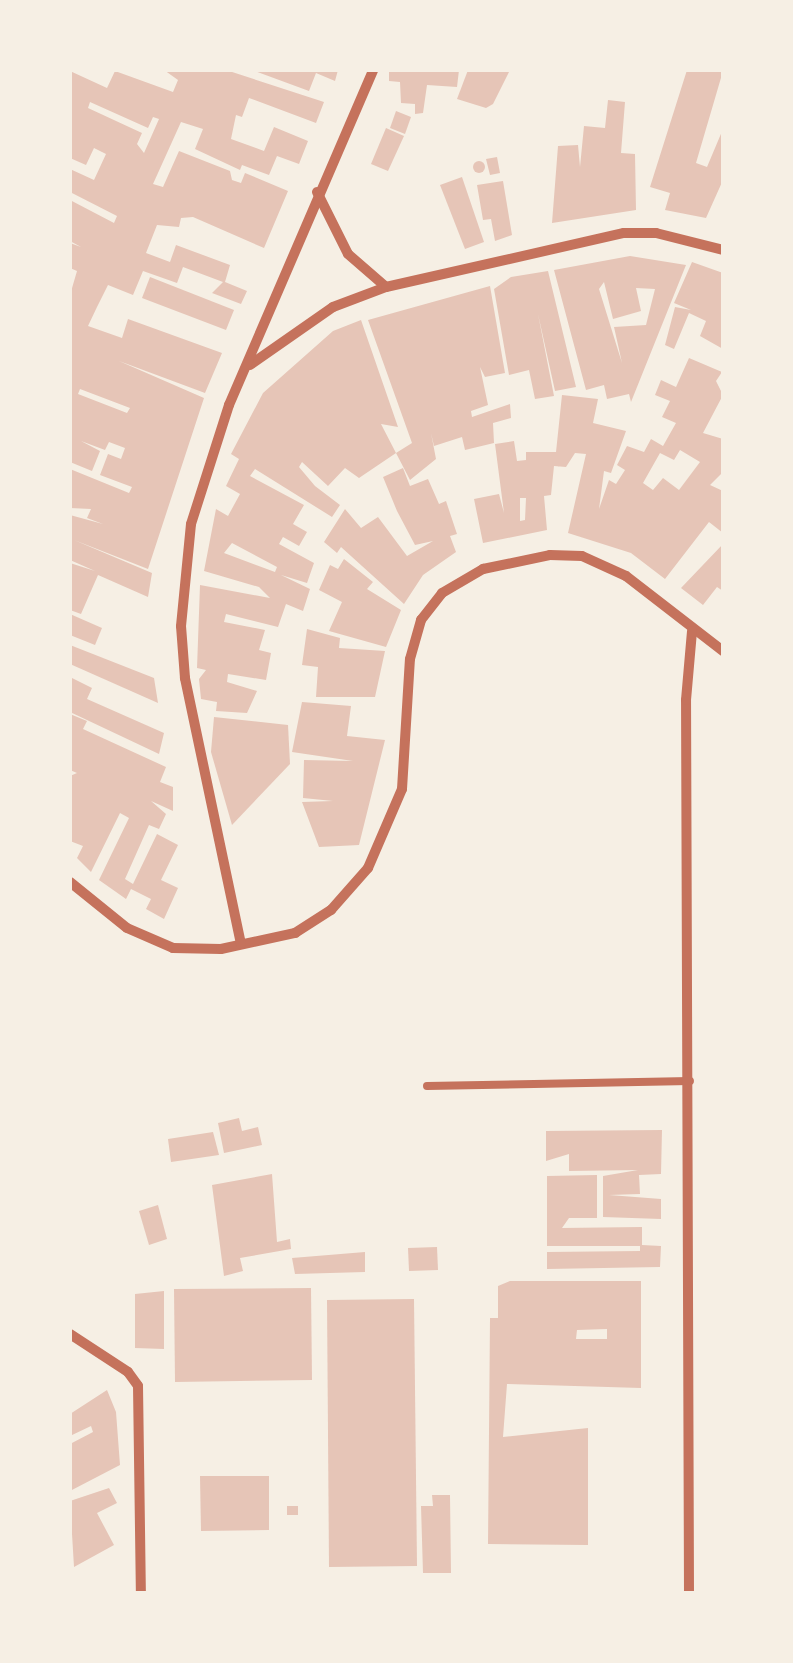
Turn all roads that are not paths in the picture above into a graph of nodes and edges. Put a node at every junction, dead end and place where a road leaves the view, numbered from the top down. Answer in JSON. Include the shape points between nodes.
{"nodes":[{"id":1,"x":373,"y":70,"type":"edge"},
{"id":2,"x":317,"y":192,"type":"junction"},
{"id":3,"x":723,"y":250,"type":"edge"},
{"id":4,"x":386,"y":287,"type":"junction"},
{"id":5,"x":246,"y":368,"type":"junction"},
{"id":6,"x":692,"y":631,"type":"junction"},
{"id":7,"x":723,"y":652,"type":"edge"},
{"id":8,"x":70,"y":882,"type":"edge"},
{"id":9,"x":242,"y":944,"type":"junction"},
{"id":10,"x":690,"y":1080,"type":"junction"},
{"id":11,"x":427,"y":1086,"type":"dead end"},
{"id":12,"x":70,"y":1334,"type":"edge"},
{"id":13,"x":141,"y":1593,"type":"edge"},
{"id":14,"x":689,"y":1593,"type":"edge"}],
"edges":[{"from":1,"to":2,"type":"street"},
{"from":2,"to":4,"type":"street","via":[[348,254]]},
{"from":2,"to":5,"type":"street"},
{"from":3,"to":4,"type":"street","via":[[656,232],[624,233]]},
{"from":4,"to":5,"type":"street","via":[[333,306]]},
{"from":5,"to":9,"type":"street","via":[[191,524],[181,626],[193,732]]},
{"from":6,"to":7,"type":"street"},
{"from":6,"to":9,"type":"street","via":[[626,576],[582,556],[512,561],[483,569],[442,594],[422,620],[410,659],[402,789],[368,868],[331,910],[295,933]]},
{"from":6,"to":10,"type":"street","via":[[686,700]]},
{"from":8,"to":9,"type":"street","via":[[127,928],[173,948]]},
{"from":10,"to":11,"type":"lane"},
{"from":10,"to":14,"type":"street"},
{"from":12,"to":13,"type":"street","via":[[128,1372],[138,1386]]}]}
